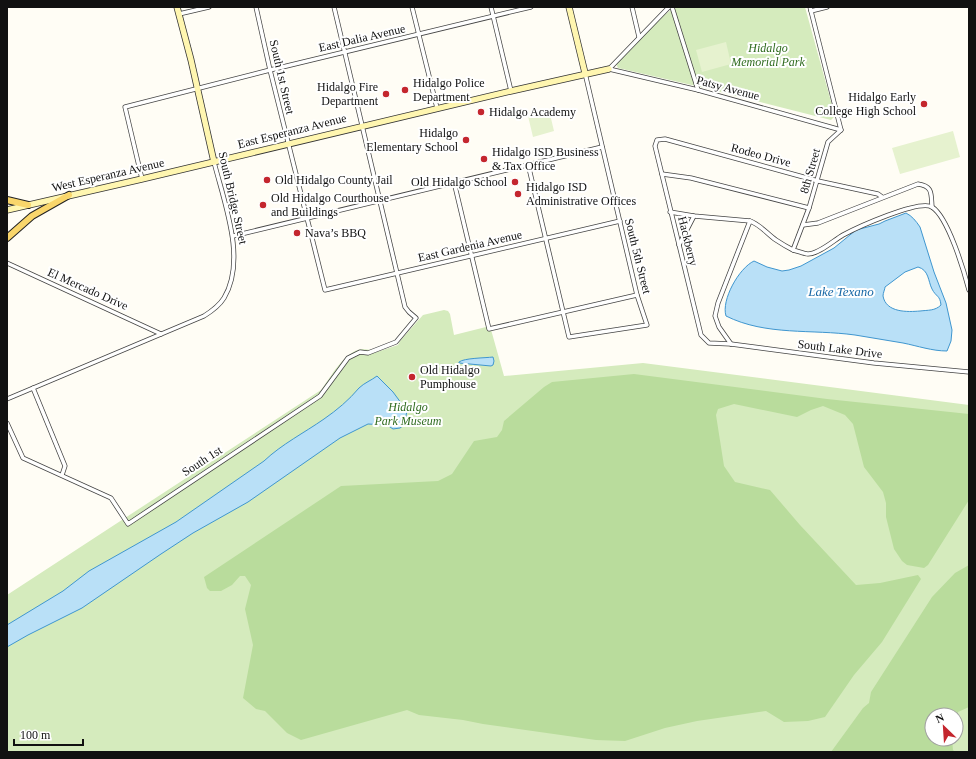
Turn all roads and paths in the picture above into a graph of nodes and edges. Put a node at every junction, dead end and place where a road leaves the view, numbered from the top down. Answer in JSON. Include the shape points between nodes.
{"nodes":[{"id":1,"x":178,"y":7,"type":"edge"},
{"id":2,"x":209,"y":7,"type":"edge"},
{"id":3,"x":256,"y":7,"type":"edge"},
{"id":4,"x":334,"y":7,"type":"edge"},
{"id":5,"x":412,"y":7,"type":"edge"},
{"id":6,"x":491,"y":7,"type":"edge"},
{"id":7,"x":531,"y":7,"type":"edge"},
{"id":8,"x":569,"y":7,"type":"edge"},
{"id":9,"x":632,"y":7,"type":"edge"},
{"id":10,"x":669,"y":7,"type":"edge"},
{"id":11,"x":672,"y":7,"type":"edge"},
{"id":12,"x":827,"y":7,"type":"edge"},
{"id":13,"x":810,"y":9,"type":"edge"},
{"id":14,"x":179,"y":14,"type":"junction"},
{"id":15,"x":493,"y":16,"type":"junction"},
{"id":16,"x":418,"y":34,"type":"junction"},
{"id":17,"x":639,"y":37,"type":"junction"},
{"id":18,"x":345,"y":52,"type":"junction"},
{"id":19,"x":609,"y":69,"type":"junction"},
{"id":20,"x":270,"y":70,"type":"junction"},
{"id":21,"x":585,"y":73,"type":"junction"},
{"id":22,"x":197,"y":88,"type":"junction"},
{"id":23,"x":698,"y":90,"type":"junction"},
{"id":24,"x":511,"y":91,"type":"junction"},
{"id":25,"x":437,"y":108,"type":"junction"},
{"id":26,"x":363,"y":126,"type":"junction"},
{"id":27,"x":842,"y":130,"type":"junction"},
{"id":28,"x":657,"y":140,"type":"joint"},
{"id":29,"x":288,"y":144,"type":"junction"},
{"id":30,"x":602,"y":147,"type":"junction"},
{"id":31,"x":214,"y":162,"type":"junction"},
{"id":32,"x":528,"y":164,"type":"junction"},
{"id":33,"x":662,"y":174,"type":"junction"},
{"id":34,"x":142,"y":179,"type":"junction"},
{"id":35,"x":818,"y":181,"type":"junction"},
{"id":36,"x":454,"y":182,"type":"junction"},
{"id":37,"x":69,"y":195,"type":"junction"},
{"id":38,"x":882,"y":197,"type":"junction"},
{"id":39,"x":7,"y":200,"type":"edge"},
{"id":40,"x":380,"y":200,"type":"junction"},
{"id":41,"x":28,"y":205,"type":"junction"},
{"id":42,"x":932,"y":207,"type":"junction"},
{"id":43,"x":809,"y":208,"type":"junction"},
{"id":44,"x":7,"y":210,"type":"edge"},
{"id":45,"x":670,"y":212,"type":"junction"},
{"id":46,"x":694,"y":216,"type":"junction"},
{"id":47,"x":306,"y":218,"type":"junction"},
{"id":48,"x":620,"y":221,"type":"junction"},
{"id":49,"x":750,"y":221,"type":"junction"},
{"id":50,"x":803,"y":225,"type":"junction"},
{"id":51,"x":233,"y":236,"type":"junction"},
{"id":52,"x":7,"y":238,"type":"edge"},
{"id":53,"x":545,"y":238,"type":"junction"},
{"id":54,"x":679,"y":245,"type":"junction"},
{"id":55,"x":794,"y":250,"type":"junction"},
{"id":56,"x":472,"y":256,"type":"junction"},
{"id":57,"x":7,"y":263,"type":"edge"},
{"id":58,"x":397,"y":274,"type":"junction"},
{"id":59,"x":325,"y":290,"type":"joint"},
{"id":60,"x":969,"y":290,"type":"edge"},
{"id":61,"x":638,"y":295,"type":"junction"},
{"id":62,"x":563,"y":313,"type":"junction"},
{"id":63,"x":162,"y":334,"type":"junction"},
{"id":64,"x":709,"y":343,"type":"joint"},
{"id":65,"x":731,"y":344,"type":"junction"},
{"id":66,"x":969,"y":372,"type":"edge"},
{"id":67,"x":33,"y":388,"type":"junction"},
{"id":68,"x":7,"y":399,"type":"edge"},
{"id":69,"x":7,"y":422,"type":"edge"},
{"id":70,"x":62,"y":475,"type":"junction"}],
"edges":[{"from":1,"to":14,"type":"street","name":"South Bridge Street"},
{"from":2,"to":14,"type":"street"},
{"from":3,"to":20,"type":"street","name":"South 1st Street"},
{"from":4,"to":18,"type":"street"},
{"from":5,"to":16,"type":"street"},
{"from":6,"to":15,"type":"street"},
{"from":7,"to":15,"type":"street","name":"East Dalia Avenue"},
{"from":8,"to":21,"type":"street"},
{"from":9,"to":17,"type":"street"},
{"from":10,"to":17,"type":"street"},
{"from":11,"to":23,"type":"street"},
{"from":12,"to":13,"type":"street"},
{"from":13,"to":27,"type":"street"},
{"from":14,"to":22,"type":"street","name":"South Bridge Street"},
{"from":15,"to":16,"type":"street","name":"East Dalia Avenue"},
{"from":15,"to":24,"type":"street"},
{"from":16,"to":18,"type":"street","name":"East Dalia Avenue"},
{"from":16,"to":25,"type":"street"},
{"from":17,"to":19,"type":"street"},
{"from":18,"to":20,"type":"street","name":"East Dalia Avenue"},
{"from":18,"to":26,"type":"street"},
{"from":19,"to":21,"type":"street","name":"East Esperanza Avenue"},
{"from":19,"to":23,"type":"street","name":"Patsy Avenue"},
{"from":20,"to":22,"type":"street","name":"East Dalia Avenue"},
{"from":20,"to":29,"type":"street","name":"South 1st Street"},
{"from":21,"to":24,"type":"street","name":"East Esperanza Avenue"},
{"from":21,"to":30,"type":"street","name":"South 5th Street"},
{"from":22,"to":31,"type":"street","name":"South Bridge Street"},
{"from":22,"to":34,"type":"street","name":"East Dalia Avenue","via":[[125,107]]},
{"from":23,"to":27,"type":"street","name":"Patsy Avenue"},
{"from":24,"to":25,"type":"street","name":"East Esperanza Avenue"},
{"from":25,"to":26,"type":"street","name":"East Esperanza Avenue"},
{"from":26,"to":29,"type":"street","name":"East Esperanza Avenue"},
{"from":26,"to":40,"type":"street"},
{"from":27,"to":35,"type":"street","name":"8th Street","via":[[828,142]]},
{"from":28,"to":33,"type":"street","name":"Hackberry","via":[[655,146]]},
{"from":28,"to":35,"type":"street","name":"Rodeo Drive","via":[[665,139]]},
{"from":29,"to":31,"type":"street","name":"East Esperanza Avenue"},
{"from":29,"to":47,"type":"street","name":"South 1st Street"},
{"from":30,"to":32,"type":"street"},
{"from":30,"to":48,"type":"street","name":"South 5th Street"},
{"from":31,"to":34,"type":"street","name":"West Esperanza Avenue"},
{"from":31,"to":51,"type":"street","name":"South Bridge Street"},
{"from":32,"to":36,"type":"street"},
{"from":32,"to":53,"type":"street"},
{"from":33,"to":43,"type":"street","via":[[691,178]]},
{"from":33,"to":45,"type":"street","name":"Hackberry"},
{"from":34,"to":37,"type":"street","name":"West Esperanza Avenue"},
{"from":35,"to":38,"type":"street","name":"Rodeo Drive","via":[[868,191]]},
{"from":35,"to":43,"type":"street","name":"8th Street"},
{"from":36,"to":40,"type":"street"},
{"from":36,"to":56,"type":"street"},
{"from":37,"to":41,"type":"street","name":"West Esperanza Avenue"},
{"from":37,"to":52,"type":"main road","via":[[32,216]]},
{"from":38,"to":42,"type":"street","via":[[918,184],[925,185],[931,193]]},
{"from":38,"to":50,"type":"street","via":[[818,223]]},
{"from":39,"to":41,"type":"main road"},
{"from":40,"to":47,"type":"street"},
{"from":40,"to":58,"type":"street"},
{"from":41,"to":44,"type":"street","name":"West Esperanza Avenue"},
{"from":42,"to":55,"type":"street","via":[[919,205],[858,226],[828,246],[809,254]]},
{"from":42,"to":60,"type":"street","via":[[946,224]]},
{"from":43,"to":50,"type":"street","name":"8th Street"},
{"from":45,"to":46,"type":"street"},
{"from":45,"to":54,"type":"street","name":"Hackberry"},
{"from":46,"to":49,"type":"street"},
{"from":46,"to":54,"type":"street"},
{"from":47,"to":51,"type":"street"},
{"from":47,"to":59,"type":"street","name":"South 1st Street"},
{"from":48,"to":53,"type":"street","name":"East Gardenia Avenue"},
{"from":48,"to":61,"type":"street","name":"South 5th Street"},
{"from":49,"to":55,"type":"street","via":[[775,240]]},
{"from":49,"to":65,"type":"street","via":[[715,316]]},
{"from":50,"to":55,"type":"street","name":"8th Street"},
{"from":51,"to":63,"type":"street","name":"South Bridge Street","via":[[233,276],[224,299],[204,316]]},
{"from":53,"to":56,"type":"street","name":"East Gardenia Avenue"},
{"from":53,"to":62,"type":"street"},
{"from":54,"to":64,"type":"street","name":"Hackberry","via":[[701,335]]},
{"from":56,"to":58,"type":"street","name":"East Gardenia Avenue"},
{"from":56,"to":62,"type":"street","via":[[489,330]]},
{"from":57,"to":63,"type":"street","name":"El Mercado Drive"},
{"from":58,"to":59,"type":"street","name":"East Gardenia Avenue"},
{"from":58,"to":70,"type":"street","name":"South 1st","via":[[406,309],[416,318],[396,342],[348,358],[320,396],[128,524],[112,498]]},
{"from":61,"to":62,"type":"street"},
{"from":61,"to":62,"type":"street","name":"South 5th Street","via":[[647,325],[569,337]]},
{"from":63,"to":67,"type":"street","name":"South Bridge Street"},
{"from":64,"to":65,"type":"street","name":"South Lake Drive"},
{"from":65,"to":66,"type":"street","name":"South Lake Drive","via":[[866,362]]},
{"from":67,"to":68,"type":"street","name":"South Bridge Street"},
{"from":67,"to":70,"type":"street","via":[[65,466]]},
{"from":69,"to":70,"type":"street","name":"South 1st","via":[[23,458]]}]}
